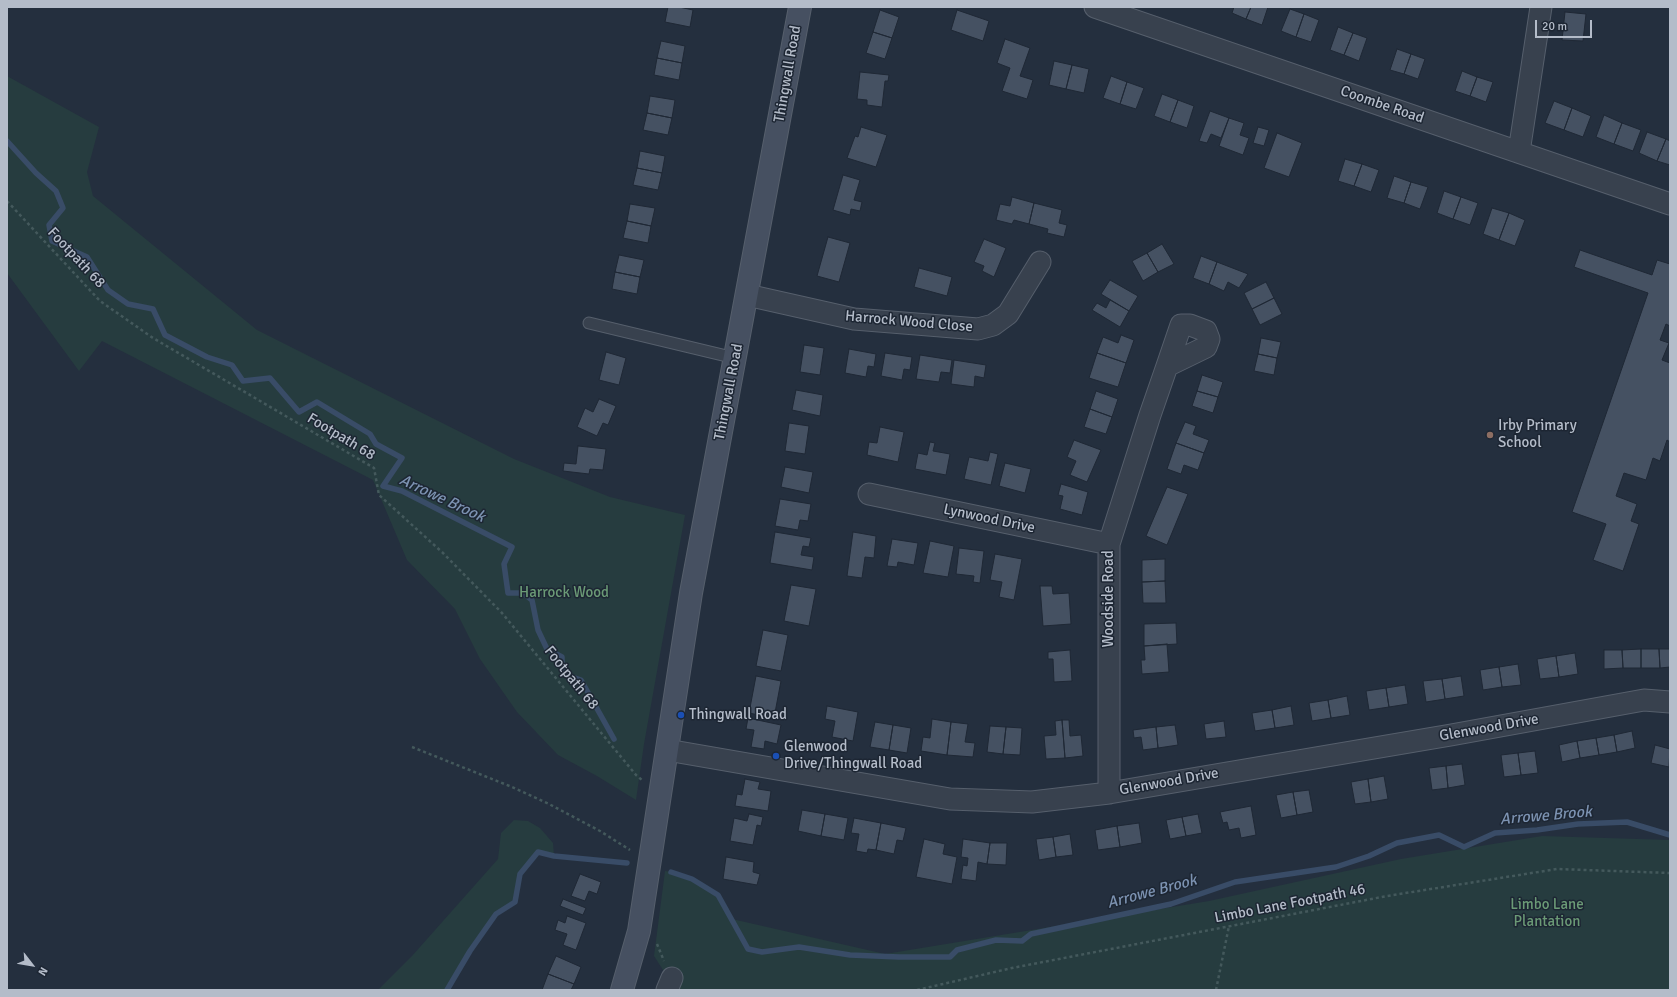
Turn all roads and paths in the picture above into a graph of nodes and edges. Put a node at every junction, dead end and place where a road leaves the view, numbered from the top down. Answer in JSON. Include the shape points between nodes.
{"nodes":[{"id":1,"x":800,"y":7,"type":"edge"},
{"id":2,"x":1095,"y":7,"type":"edge"},
{"id":3,"x":1541,"y":7,"type":"edge"},
{"id":4,"x":1519,"y":152,"type":"junction"},
{"id":5,"x":7,"y":201,"type":"edge"},
{"id":6,"x":1670,"y":204,"type":"edge"},
{"id":7,"x":1040,"y":262,"type":"dead end"},
{"id":8,"x":747,"y":295,"type":"junction"},
{"id":9,"x":589,"y":323,"type":"dead end"},
{"id":10,"x":735,"y":358,"type":"junction"},
{"id":11,"x":1167,"y":366,"type":"dead end"},
{"id":12,"x":869,"y":494,"type":"dead end"},
{"id":13,"x":1109,"y":544,"type":"junction"},
{"id":14,"x":1670,"y":702,"type":"edge"},
{"id":15,"x":412,"y":748,"type":"dead end"},
{"id":16,"x":667,"y":750,"type":"junction"},
{"id":17,"x":1109,"y":793,"type":"junction"},
{"id":18,"x":660,"y":796,"type":"junction"},
{"id":19,"x":649,"y":862,"type":"junction"},
{"id":20,"x":1670,"y":873,"type":"edge"},
{"id":21,"x":1229,"y":926,"type":"junction"},
{"id":22,"x":639,"y":932,"type":"junction"},
{"id":23,"x":669,"y":984,"type":"edge"},
{"id":24,"x":622,"y":990,"type":"edge"},
{"id":25,"x":917,"y":990,"type":"edge"},
{"id":26,"x":1216,"y":990,"type":"edge"}],
"edges":[{"from":1,"to":8,"type":"street","name":"Thingwall Road"},
{"from":2,"to":4,"type":"street","name":"Coombe Road"},
{"from":3,"to":4,"type":"street"},
{"from":4,"to":6,"type":"street","name":"Coombe Road"},
{"from":5,"to":18,"type":"path","name":"Footpath 68","via":[[100,300],[153,338],[374,468],[379,495],[443,553],[502,613],[636,775]]},
{"from":7,"to":8,"type":"street","name":"Harrock Wood Close","via":[[1008,314],[993,325],[978,329],[854,319]]},
{"from":8,"to":10,"type":"street","name":"Thingwall Road"},
{"from":9,"to":10,"type":"lane"},
{"from":10,"to":16,"type":"street","name":"Thingwall Road","via":[[691,593]]},
{"from":11,"to":13,"type":"street","name":"Woodside Road"},
{"from":12,"to":13,"type":"street","name":"Lynwood Drive"},
{"from":13,"to":17,"type":"street","name":"Woodside Road"},
{"from":14,"to":17,"type":"street","name":"Glenwood Drive","via":[[1644,700]]},
{"from":15,"to":19,"type":"path","via":[[549,804],[600,831]]},
{"from":16,"to":17,"type":"street","name":"Glenwood Drive","via":[[950,799],[1032,802]]},
{"from":16,"to":18,"type":"street","name":"Thingwall Road"},
{"from":18,"to":19,"type":"street","name":"Thingwall Road"},
{"from":19,"to":22,"type":"street","name":"Thingwall Road"},
{"from":20,"to":21,"type":"path","name":"Limbo Lane Footpath 46","via":[[1558,869],[1387,896]]},
{"from":21,"to":25,"type":"path","name":"Limbo Lane Footpath 46","via":[[1012,968]]},
{"from":21,"to":26,"type":"path"},
{"from":22,"to":23,"type":"path","via":[[656,941]]},
{"from":22,"to":24,"type":"street","name":"Thingwall Road"}]}
